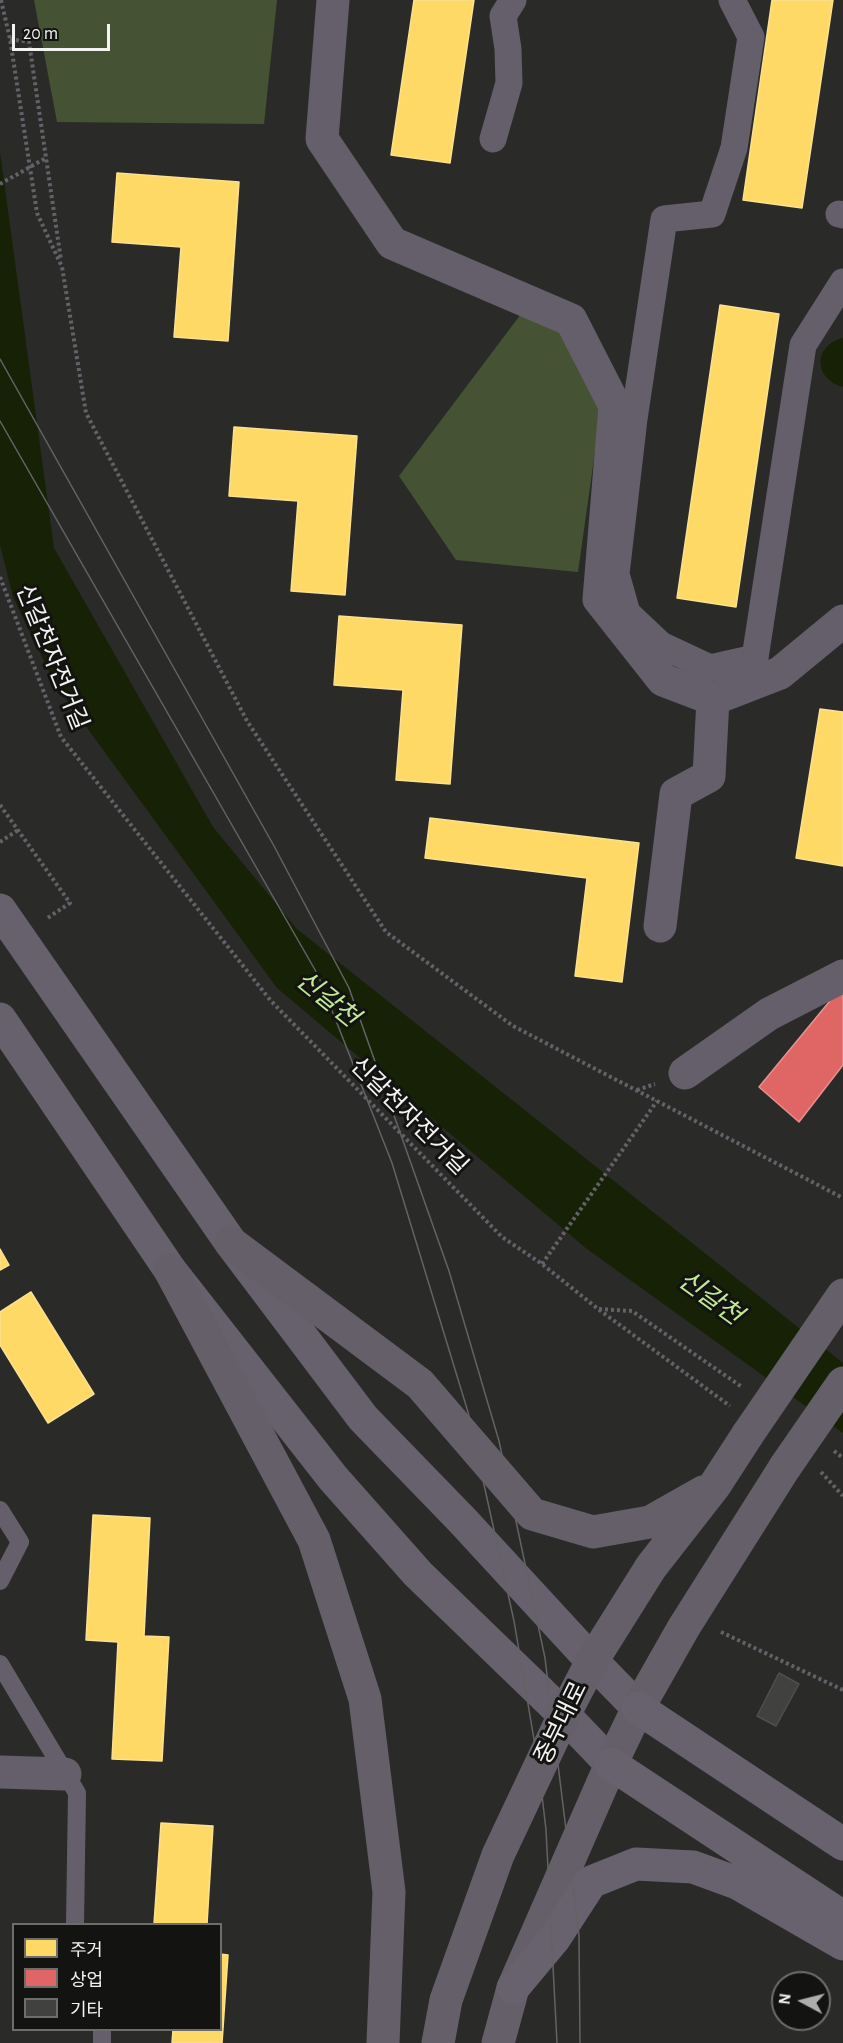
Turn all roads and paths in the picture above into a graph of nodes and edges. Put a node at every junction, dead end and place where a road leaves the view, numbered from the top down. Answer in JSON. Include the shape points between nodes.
{"nodes":[{"id":1,"x":1,"y":0,"type":"edge"},
{"id":2,"x":333,"y":0,"type":"edge"},
{"id":3,"x":513,"y":0,"type":"edge"},
{"id":4,"x":732,"y":0,"type":"edge"},
{"id":5,"x":10,"y":39,"type":"junction"},
{"id":6,"x":493,"y":139,"type":"dead end"},
{"id":7,"x":46,"y":158,"type":"junction"},
{"id":8,"x":0,"y":184,"type":"edge"},
{"id":9,"x":62,"y":267,"type":"junction"},
{"id":10,"x":843,"y":282,"type":"edge"},
{"id":11,"x":0,"y":577,"type":"edge"},
{"id":12,"x":843,"y":621,"type":"edge"},
{"id":13,"x":712,"y":699,"type":"junction"},
{"id":14,"x":0,"y":805,"type":"edge"},
{"id":15,"x":18,"y":830,"type":"junction"},
{"id":16,"x":0,"y":842,"type":"edge"},
{"id":17,"x":70,"y":903,"type":"dead end"},
{"id":18,"x":0,"y":910,"type":"edge"},
{"id":19,"x":660,"y":926,"type":"dead end"},
{"id":20,"x":843,"y":976,"type":"edge"},
{"id":21,"x":0,"y":1019,"type":"edge"},
{"id":22,"x":685,"y":1073,"type":"dead end"},
{"id":23,"x":657,"y":1101,"type":"junction"},
{"id":24,"x":843,"y":1198,"type":"edge"},
{"id":25,"x":231,"y":1243,"type":"junction"},
{"id":26,"x":542,"y":1264,"type":"junction"},
{"id":27,"x":170,"y":1270,"type":"junction"},
{"id":28,"x":843,"y":1294,"type":"edge"},
{"id":29,"x":598,"y":1309,"type":"junction"},
{"id":30,"x":843,"y":1383,"type":"edge"},
{"id":31,"x":748,"y":1391,"type":"dead end"},
{"id":32,"x":743,"y":1423,"type":"junction"},
{"id":33,"x":833,"y":1451,"type":"dead end"},
{"id":34,"x":843,"y":1458,"type":"edge"},
{"id":35,"x":799,"y":1467,"type":"junction"},
{"id":36,"x":715,"y":1485,"type":"junction"},
{"id":37,"x":843,"y":1496,"type":"edge"},
{"id":38,"x":0,"y":1510,"type":"edge"},
{"id":39,"x":0,"y":1581,"type":"edge"},
{"id":40,"x":721,"y":1632,"type":"dead end"},
{"id":41,"x":592,"y":1661,"type":"junction"},
{"id":42,"x":0,"y":1664,"type":"edge"},
{"id":43,"x":843,"y":1690,"type":"edge"},
{"id":44,"x":638,"y":1708,"type":"junction"},
{"id":45,"x":564,"y":1715,"type":"junction"},
{"id":46,"x":611,"y":1764,"type":"junction"},
{"id":47,"x":0,"y":1772,"type":"edge"},
{"id":48,"x":65,"y":1774,"type":"junction"},
{"id":49,"x":843,"y":1844,"type":"edge"},
{"id":50,"x":843,"y":1917,"type":"edge"},
{"id":51,"x":75,"y":1923,"type":"edge"},
{"id":52,"x":843,"y":1944,"type":"edge"},
{"id":53,"x":513,"y":1988,"type":"junction"},
{"id":54,"x":383,"y":2043,"type":"edge"},
{"id":55,"x":438,"y":2043,"type":"edge"},
{"id":56,"x":498,"y":2043,"type":"edge"}],
"edges":[{"from":1,"to":5,"type":"path"},
{"from":2,"to":13,"type":"street","via":[[322,139],[392,243],[571,320],[615,406],[599,599],[663,680]]},
{"from":3,"to":6,"type":"street","via":[[503,16],[509,83]]},
{"from":4,"to":10,"type":"street","via":[[751,37],[734,148],[712,214],[664,219],[616,574],[627,614],[661,645],[710,668],[754,658],[796,344]]},
{"from":5,"to":7,"type":"path","via":[[29,42]]},
{"from":5,"to":9,"type":"path","via":[[37,213]]},
{"from":7,"to":8,"type":"path","bridge":true},
{"from":7,"to":9,"type":"path"},
{"from":9,"to":23,"type":"path","via":[[86,413],[247,721],[386,932],[513,1026]]},
{"from":11,"to":26,"type":"path","name":"신갈천자전거길","via":[[61,737],[271,1001],[502,1237]]},
{"from":12,"to":13,"type":"street","via":[[780,674]]},
{"from":13,"to":19,"type":"street","via":[[709,776],[676,794]]},
{"from":14,"to":15,"type":"path"},
{"from":15,"to":16,"type":"path"},
{"from":15,"to":17,"type":"path"},
{"from":18,"to":25,"type":"main road"},
{"from":20,"to":22,"type":"street","via":[[769,1014]]},
{"from":21,"to":27,"type":"main road"},
{"from":23,"to":24,"type":"path"},
{"from":23,"to":26,"type":"path"},
{"from":25,"to":36,"type":"main road","via":[[420,1384],[532,1514],[594,1532],[650,1522]]},
{"from":25,"to":41,"type":"main road","via":[[363,1418]]},
{"from":26,"to":29,"type":"path","name":"신갈천자전거길"},
{"from":27,"to":45,"type":"main road","via":[[333,1478],[410,1566]]},
{"from":27,"to":54,"type":"main road","via":[[314,1540],[365,1699],[388,1892]]},
{"from":28,"to":32,"type":"main road","name":"중부대로","bridge":true},
{"from":29,"to":31,"type":"path","via":[[632,1311]]},
{"from":29,"to":32,"type":"path","name":"신갈천자전거길"},
{"from":30,"to":35,"type":"main road","bridge":true},
{"from":32,"to":36,"type":"main road","name":"중부대로"},
{"from":33,"to":34,"type":"path"},
{"from":35,"to":37,"type":"path","via":[[823,1474]]},
{"from":35,"to":44,"type":"main road","via":[[684,1627]]},
{"from":36,"to":41,"type":"main road","name":"중부대로","via":[[651,1567]]},
{"from":38,"to":39,"type":"lane","via":[[20,1542]]},
{"from":40,"to":43,"type":"path"},
{"from":41,"to":44,"type":"main road"},
{"from":41,"to":45,"type":"main road","name":"중부대로"},
{"from":42,"to":48,"type":"lane"},
{"from":44,"to":46,"type":"main road"},
{"from":44,"to":49,"type":"highway"},
{"from":45,"to":46,"type":"main road"},
{"from":45,"to":55,"type":"main road","name":"중부대로","via":[[498,1855],[446,2000]]},
{"from":46,"to":50,"type":"highway"},
{"from":46,"to":53,"type":"main road"},
{"from":47,"to":48,"type":"street"},
{"from":48,"to":51,"type":"lane","via":[[77,1793]]},
{"from":52,"to":53,"type":"highway","via":[[737,1882],[693,1867],[636,1864],[591,1882],[554,1939]]},
{"from":53,"to":56,"type":"main road"}]}
